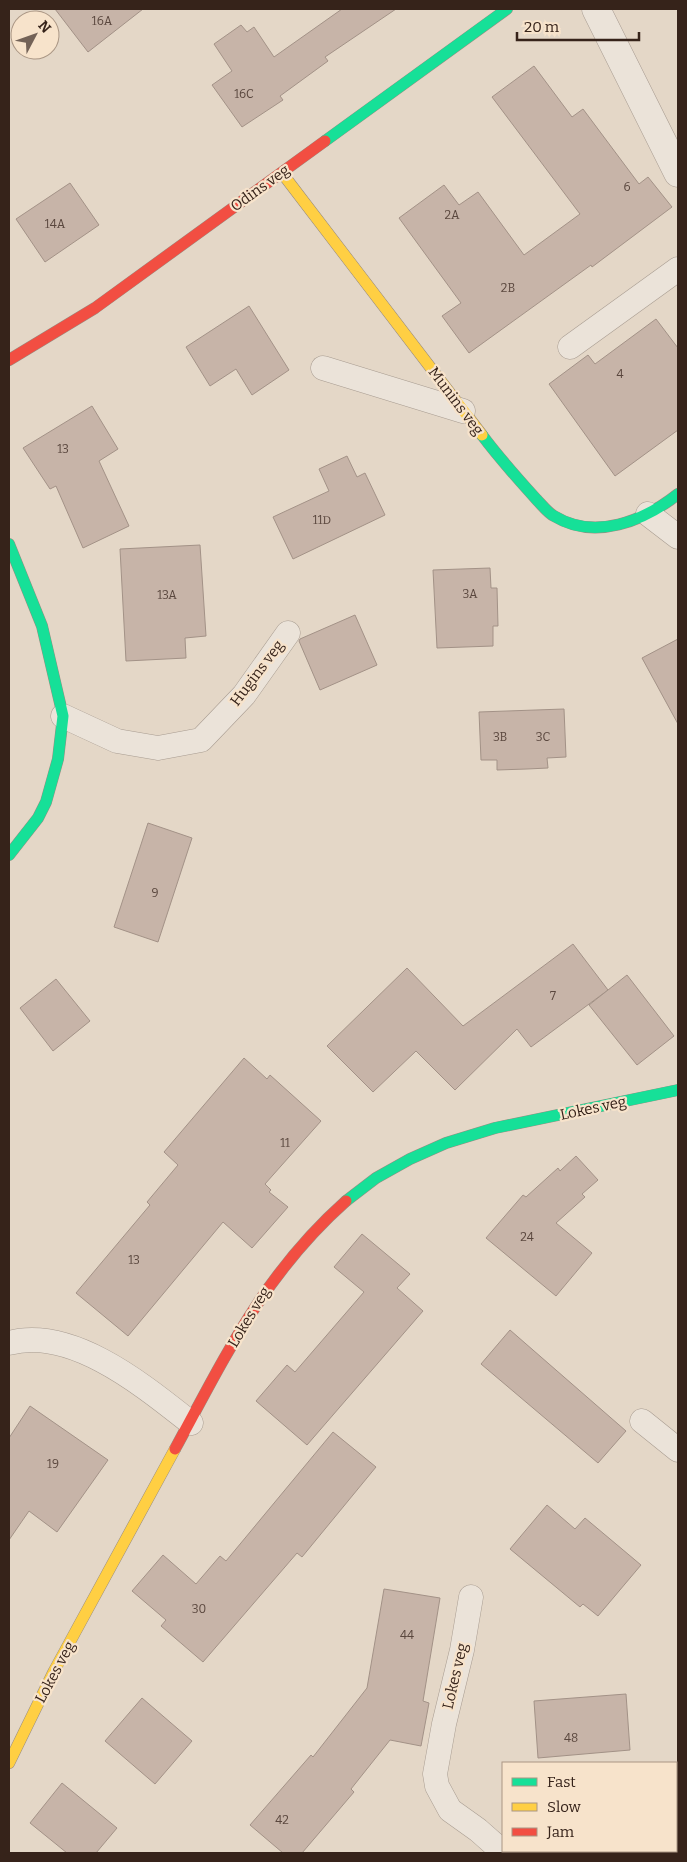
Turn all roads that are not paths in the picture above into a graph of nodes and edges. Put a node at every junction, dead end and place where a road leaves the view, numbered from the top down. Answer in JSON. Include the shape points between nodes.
{"nodes":[{"id":1,"x":507,"y":9,"type":"edge"},
{"id":2,"x":596,"y":9,"type":"edge"},
{"id":3,"x":282,"y":173,"type":"junction"},
{"id":4,"x":678,"y":173,"type":"edge"},
{"id":5,"x":678,"y":269,"type":"edge"},
{"id":6,"x":570,"y":347,"type":"dead end"},
{"id":7,"x":9,"y":360,"type":"edge"},
{"id":8,"x":324,"y":368,"type":"dead end"},
{"id":9,"x":463,"y":410,"type":"junction"},
{"id":10,"x":678,"y":494,"type":"edge"},
{"id":11,"x":648,"y":514,"type":"junction"},
{"id":12,"x":678,"y":537,"type":"edge"},
{"id":13,"x":9,"y":544,"type":"edge"},
{"id":14,"x":288,"y":632,"type":"dead end"},
{"id":15,"x":63,"y":716,"type":"junction"},
{"id":16,"x":9,"y":855,"type":"edge"},
{"id":17,"x":678,"y":1090,"type":"edge"},
{"id":18,"x":9,"y":1343,"type":"edge"},
{"id":19,"x":642,"y":1421,"type":"dead end"},
{"id":20,"x":191,"y":1423,"type":"junction"},
{"id":21,"x":678,"y":1450,"type":"edge"},
{"id":22,"x":470,"y":1597,"type":"dead end"},
{"id":23,"x":9,"y":1763,"type":"edge"},
{"id":24,"x":502,"y":1851,"type":"edge"}],
"edges":[{"from":1,"to":3,"type":"street","name":"Odins veg"},
{"from":2,"to":4,"type":"street"},
{"from":3,"to":7,"type":"street","name":"Odins veg","via":[[95,308]]},
{"from":3,"to":9,"type":"street","name":"Munins veg"},
{"from":5,"to":6,"type":"lane"},
{"from":8,"to":9,"type":"lane"},
{"from":9,"to":11,"type":"street","name":"Munins veg","via":[[506,467],[552,516],[588,528],[609,528]]},
{"from":10,"to":11,"type":"street","name":"Munins veg"},
{"from":11,"to":12,"type":"lane"},
{"from":13,"to":15,"type":"street","via":[[42,626]]},
{"from":14,"to":15,"type":"lane","name":"Hugins veg","via":[[244,695],[201,740],[158,748],[117,741]]},
{"from":15,"to":16,"type":"street","via":[[58,759],[46,802],[38,818]]},
{"from":17,"to":20,"type":"street","name":"Lokes veg","via":[[486,1130],[418,1155],[364,1186],[306,1237],[279,1269],[244,1322]]},
{"from":18,"to":20,"type":"lane","via":[[24,1339],[62,1344],[136,1381]]},
{"from":19,"to":21,"type":"lane"},
{"from":20,"to":23,"type":"street","name":"Lokes veg","via":[[54,1671]]},
{"from":22,"to":24,"type":"lane","name":"Lokes veg","via":[[435,1774],[437,1786],[450,1810]]}]}
